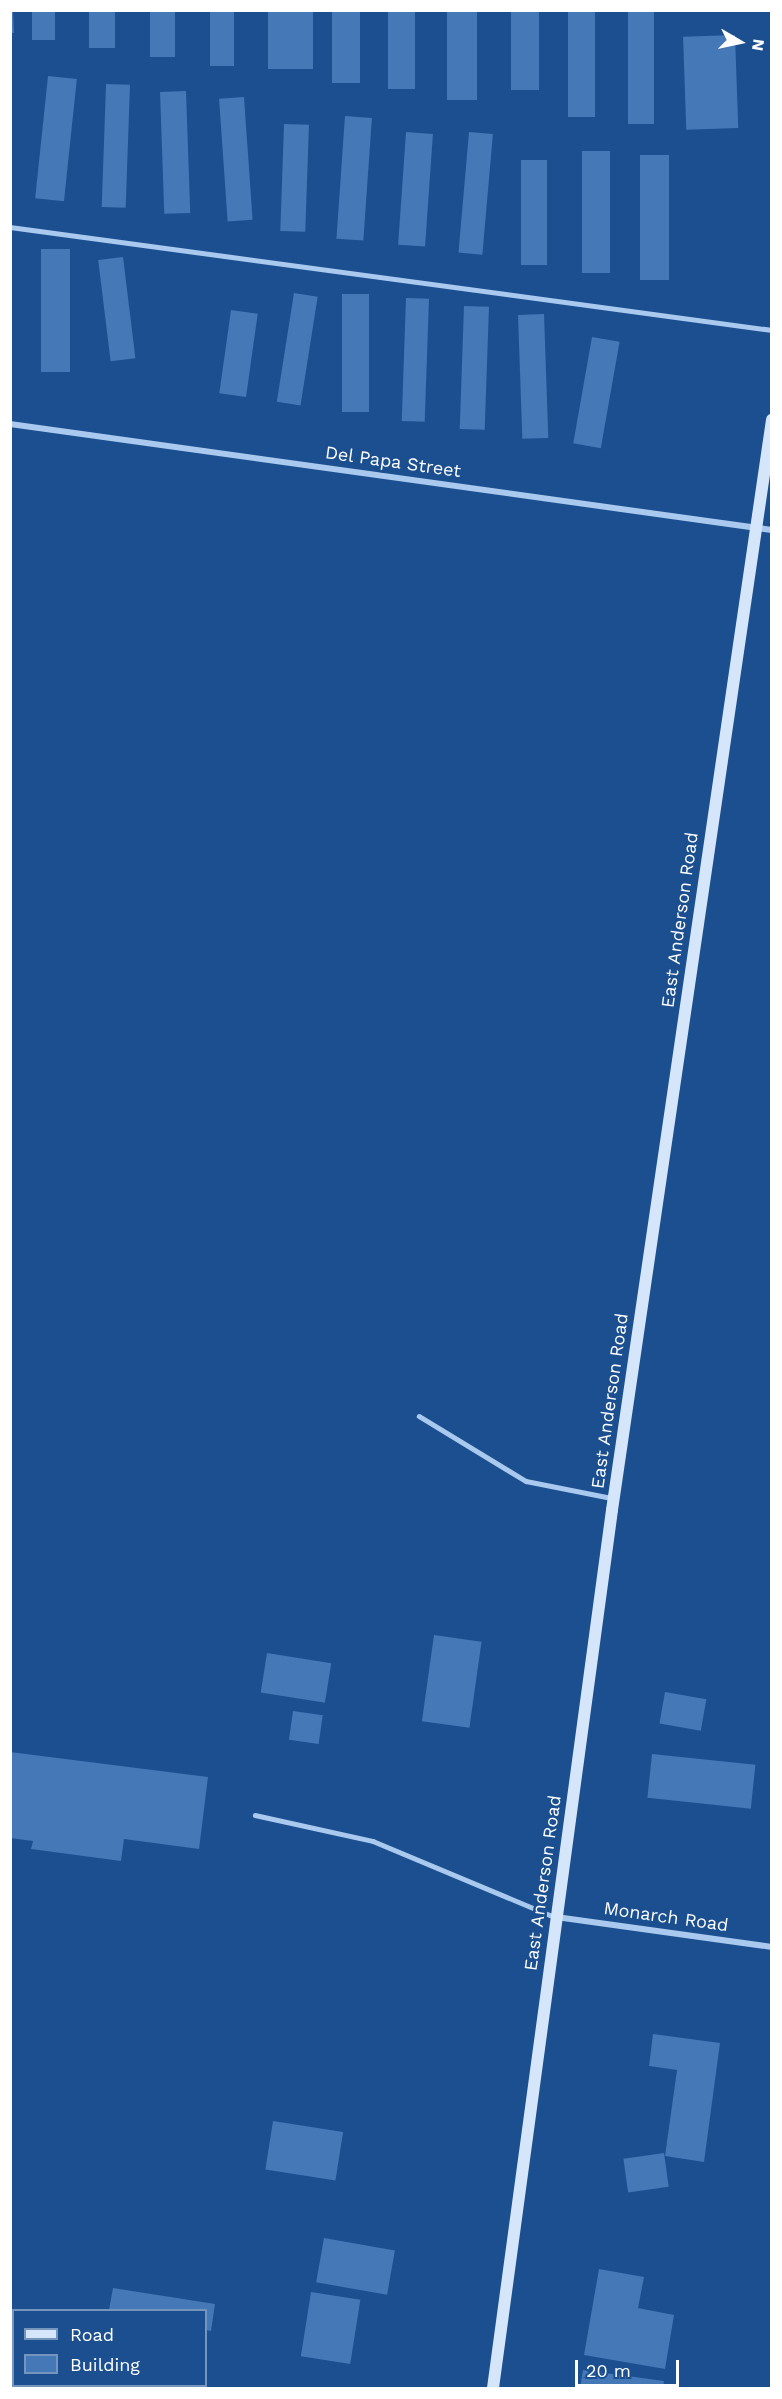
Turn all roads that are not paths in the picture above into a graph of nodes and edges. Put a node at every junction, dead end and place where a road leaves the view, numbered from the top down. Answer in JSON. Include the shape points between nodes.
{"nodes":[{"id":1,"x":10,"y":226,"type":"edge"},
{"id":2,"x":771,"y":330,"type":"edge"},
{"id":3,"x":771,"y":420,"type":"edge"},
{"id":4,"x":10,"y":424,"type":"edge"},
{"id":5,"x":756,"y":528,"type":"junction"},
{"id":6,"x":771,"y":530,"type":"edge"},
{"id":7,"x":419,"y":1416,"type":"dead end"},
{"id":8,"x":614,"y":1499,"type":"junction"},
{"id":9,"x":255,"y":1815,"type":"dead end"},
{"id":10,"x":556,"y":1917,"type":"junction"},
{"id":11,"x":771,"y":1947,"type":"edge"},
{"id":12,"x":493,"y":2388,"type":"edge"}],
"edges":[{"from":1,"to":2,"type":"lane"},
{"from":3,"to":5,"type":"street","name":"East Anderson Road"},
{"from":4,"to":5,"type":"street","name":"Del Papa Street"},
{"from":5,"to":6,"type":"street","name":"Del Papa Street"},
{"from":5,"to":8,"type":"street","name":"East Anderson Road"},
{"from":7,"to":8,"type":"lane","via":[[526,1481]]},
{"from":8,"to":10,"type":"street","name":"East Anderson Road"},
{"from":9,"to":10,"type":"lane","via":[[373,1840]]},
{"from":10,"to":11,"type":"street","name":"Monarch Road"},
{"from":10,"to":12,"type":"street","name":"East Anderson Road"}]}
